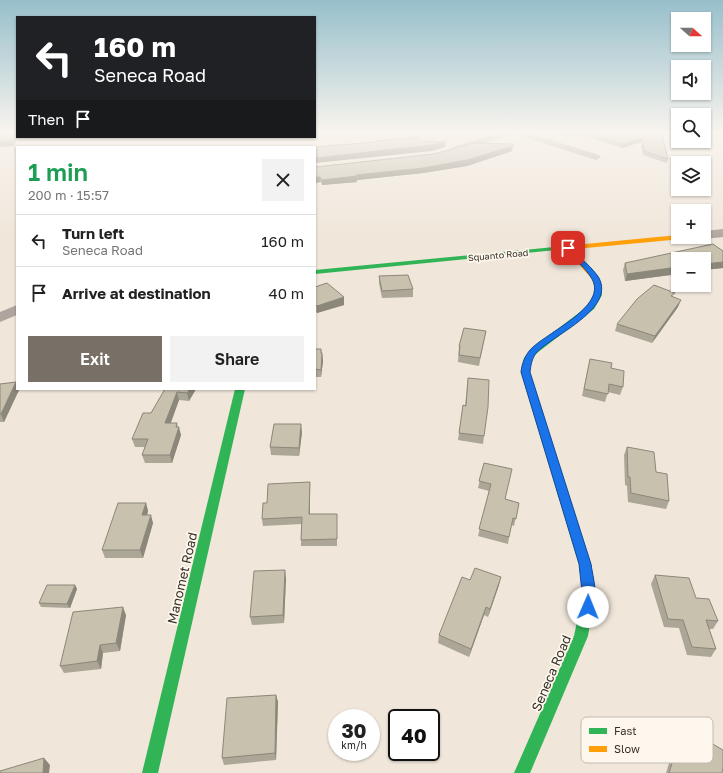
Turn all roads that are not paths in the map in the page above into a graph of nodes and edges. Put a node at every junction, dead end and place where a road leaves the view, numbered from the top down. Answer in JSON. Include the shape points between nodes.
{"nodes":[{"id":1,"x":723,"y":233,"type":"edge"},
{"id":2,"x":711,"y":234,"type":"edge"},
{"id":3,"x":671,"y":238,"type":"edge"},
{"id":4,"x":568,"y":248,"type":"junction"},
{"id":5,"x":316,"y":272,"type":"edge"},
{"id":6,"x":240,"y":390,"type":"edge"},
{"id":7,"x":150,"y":773,"type":"edge"},
{"id":8,"x":522,"y":773,"type":"edge"}],
"edges":[{"from":1,"to":2,"type":"street"},
{"from":3,"to":4,"type":"street","name":"Squanto Road"},
{"from":4,"to":5,"type":"street","name":"Squanto Road"},
{"from":4,"to":8,"type":"street","name":"Seneca Road","via":[[595,278],[598,295],[585,312],[534,351],[526,363],[525,372],[585,564],[589,592],[588,607],[581,636]]},
{"from":6,"to":7,"type":"street","name":"Manomet Road"}]}
